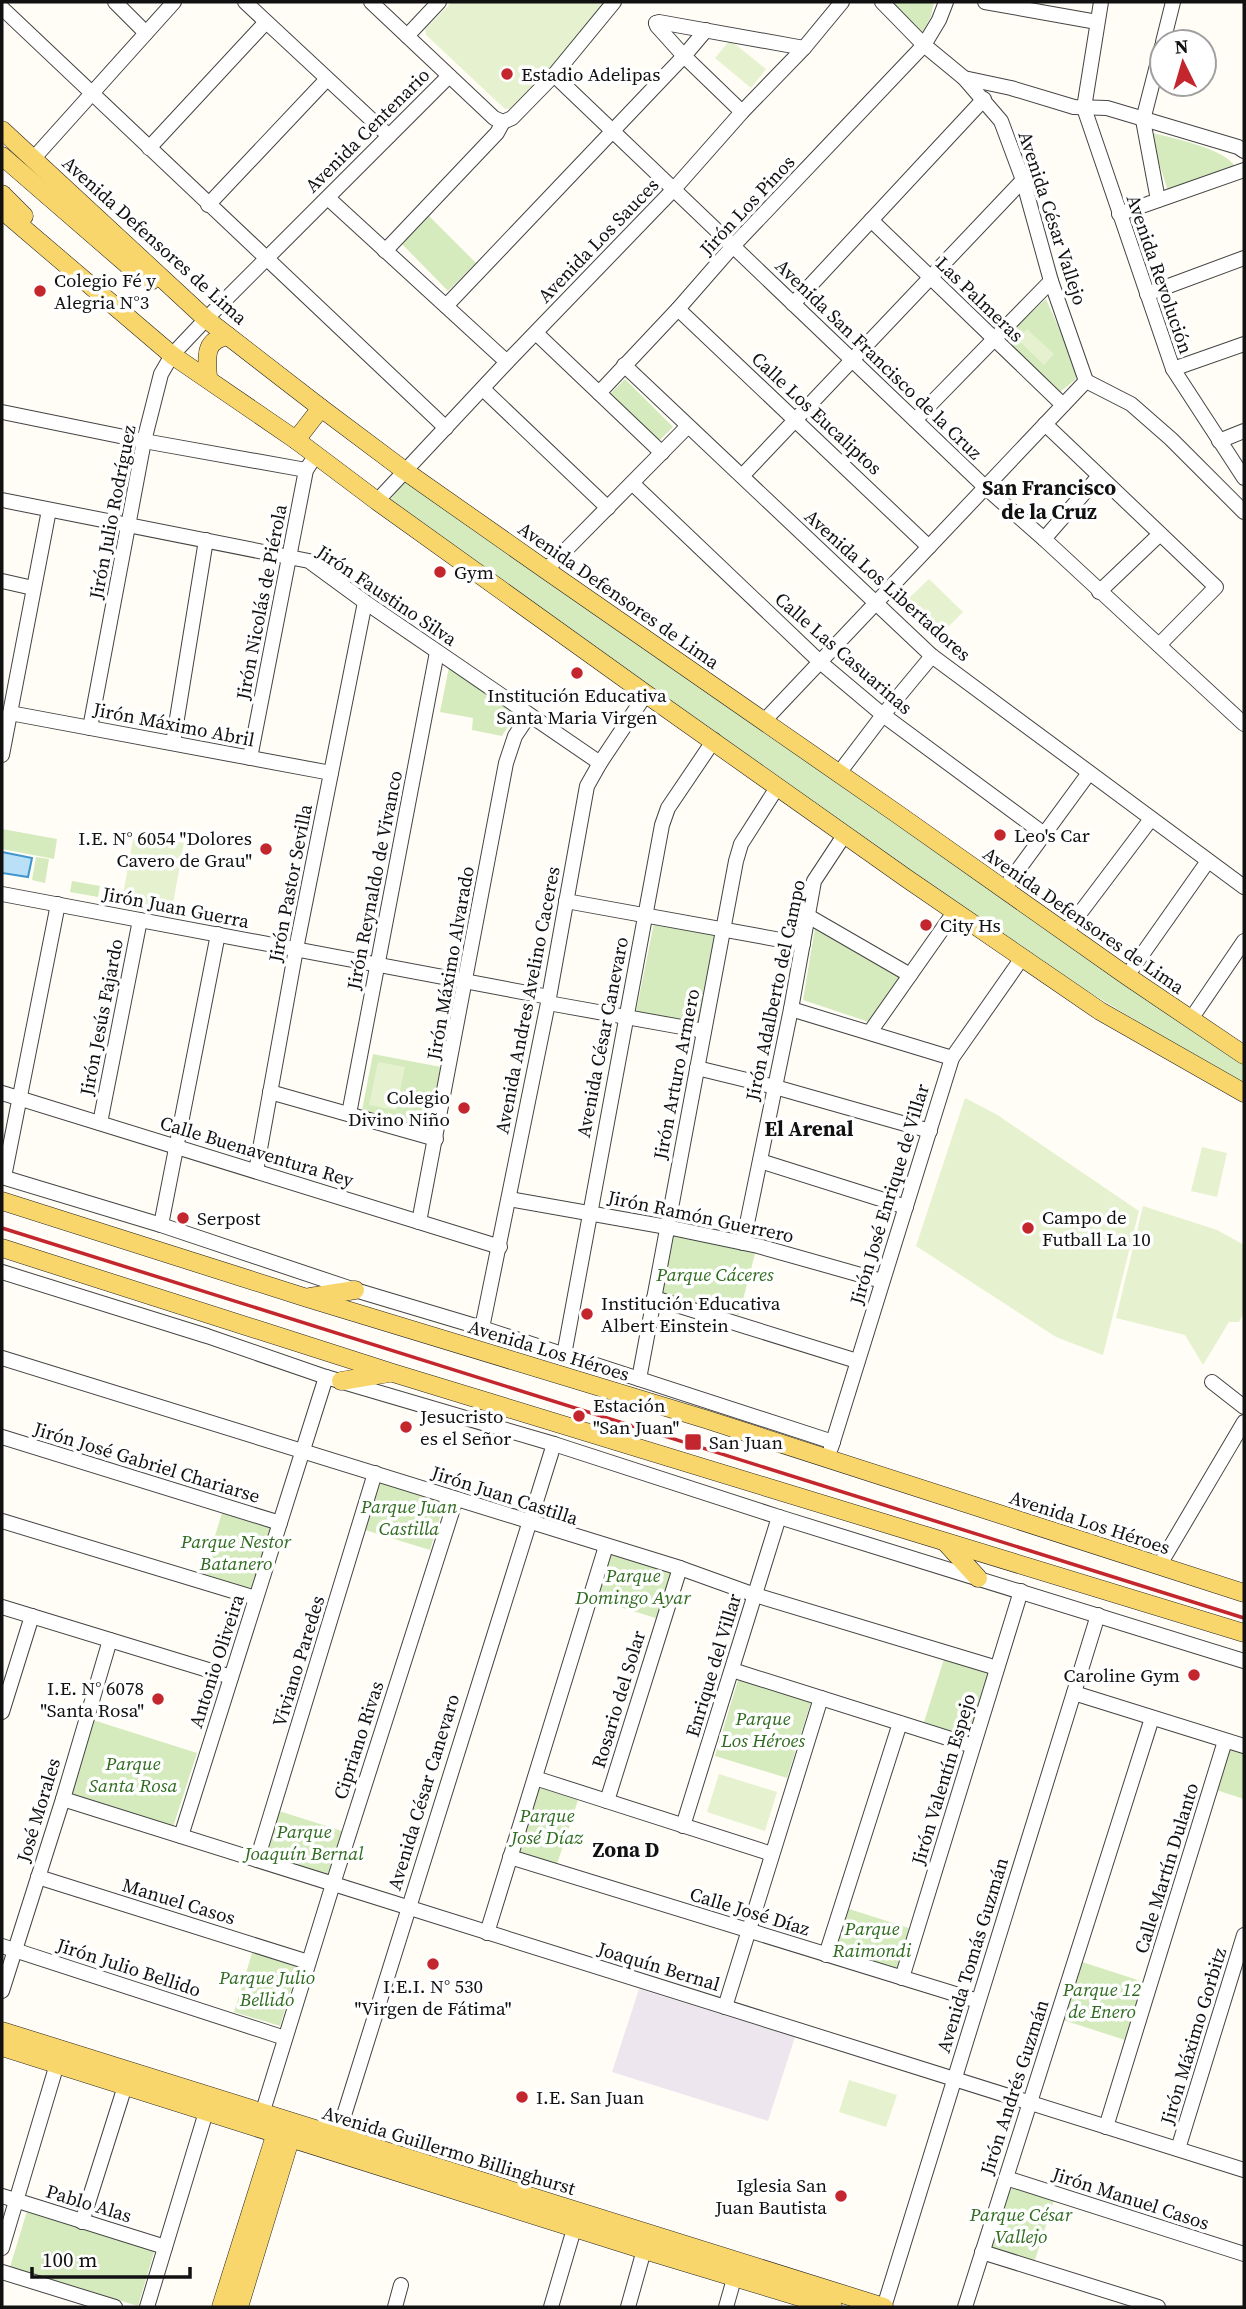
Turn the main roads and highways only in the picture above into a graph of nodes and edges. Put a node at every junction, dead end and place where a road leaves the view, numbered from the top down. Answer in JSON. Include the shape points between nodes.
{"nodes":[{"id":1,"x":2,"y":130,"type":"edge"},
{"id":2,"x":2,"y":156,"type":"edge"},
{"id":3,"x":2,"y":194,"type":"edge"},
{"id":4,"x":2,"y":211,"type":"edge"},
{"id":5,"x":206,"y":319,"type":"junction"},
{"id":6,"x":136,"y":325,"type":"junction"},
{"id":7,"x":228,"y":336,"type":"junction"},
{"id":8,"x":208,"y":379,"type":"junction"},
{"id":9,"x":321,"y":408,"type":"junction"},
{"id":10,"x":296,"y":440,"type":"junction"},
{"id":11,"x":1244,"y":1055,"type":"edge"},
{"id":12,"x":1244,"y":1093,"type":"edge"},
{"id":13,"x":2,"y":1201,"type":"edge"},
{"id":14,"x":2,"y":1248,"type":"edge"},
{"id":15,"x":355,"y":1290,"type":"road end"},
{"id":16,"x":307,"y":1298,"type":"junction"},
{"id":17,"x":393,"y":1373,"type":"junction"},
{"id":18,"x":333,"y":1379,"type":"road end"},
{"id":19,"x":946,"y":1543,"type":"junction"},
{"id":20,"x":978,"y":1578,"type":"road end"},
{"id":21,"x":1244,"y":1593,"type":"edge"},
{"id":22,"x":1244,"y":1633,"type":"edge"},
{"id":23,"x":2,"y":2031,"type":"edge"},
{"id":24,"x":2,"y":2047,"type":"edge"},
{"id":25,"x":280,"y":2126,"type":"junction"},
{"id":26,"x":335,"y":2145,"type":"junction"},
{"id":27,"x":804,"y":2303,"type":"edge"},
{"id":28,"x":221,"y":2307,"type":"edge"},
{"id":29,"x":239,"y":2307,"type":"edge"},
{"id":30,"x":833,"y":2307,"type":"edge"},
{"id":31,"x":884,"y":2307,"type":"edge"}],
"edges":[{"from":1,"to":5,"type":"main road","name":"Avenida Defensores de Lima"},
{"from":2,"to":5,"type":"main road","via":[[130,266]]},
{"from":3,"to":6,"type":"main road"},
{"from":4,"to":6,"type":"main road"},
{"from":5,"to":7,"type":"main road","name":"Avenida Defensores de Lima"},
{"from":6,"to":8,"type":"main road"},
{"from":7,"to":8,"type":"main road","via":[[212,342]]},
{"from":7,"to":9,"type":"main road","name":"Avenida Defensores de Lima"},
{"from":8,"to":10,"type":"main road"},
{"from":9,"to":10,"type":"main road"},
{"from":9,"to":11,"type":"main road","name":"Avenida Defensores de Lima","via":[[546,570]]},
{"from":10,"to":12,"type":"main road","via":[[311,463],[377,501],[1022,958],[1100,1010]]},
{"from":13,"to":16,"type":"main road","name":"Avenida Los Héroes"},
{"from":14,"to":17,"type":"main road"},
{"from":15,"to":16,"type":"main road"},
{"from":16,"to":21,"type":"main road","name":"Avenida Los Héroes","via":[[831,1450]]},
{"from":17,"to":18,"type":"main road"},
{"from":17,"to":19,"type":"main road"},
{"from":19,"to":20,"type":"main road"},
{"from":19,"to":22,"type":"main road"},
{"from":23,"to":25,"type":"main road","name":"Avenida Guillermo Billinghurst"},
{"from":24,"to":25,"type":"main road","name":"Avenida Guillermo Billinghurst","via":[[206,2112]]},
{"from":25,"to":26,"type":"main road","name":"Avenida Guillermo Billinghurst"},
{"from":25,"to":28,"type":"main road"},
{"from":25,"to":29,"type":"main road"},
{"from":26,"to":27,"type":"main road","name":"Avenida Guillermo Billinghurst"},
{"from":26,"to":31,"type":"main road","name":"Avenida Guillermo Billinghurst"},
{"from":27,"to":30,"type":"main road","name":"Avenida Guillermo Billinghurst"}]}
